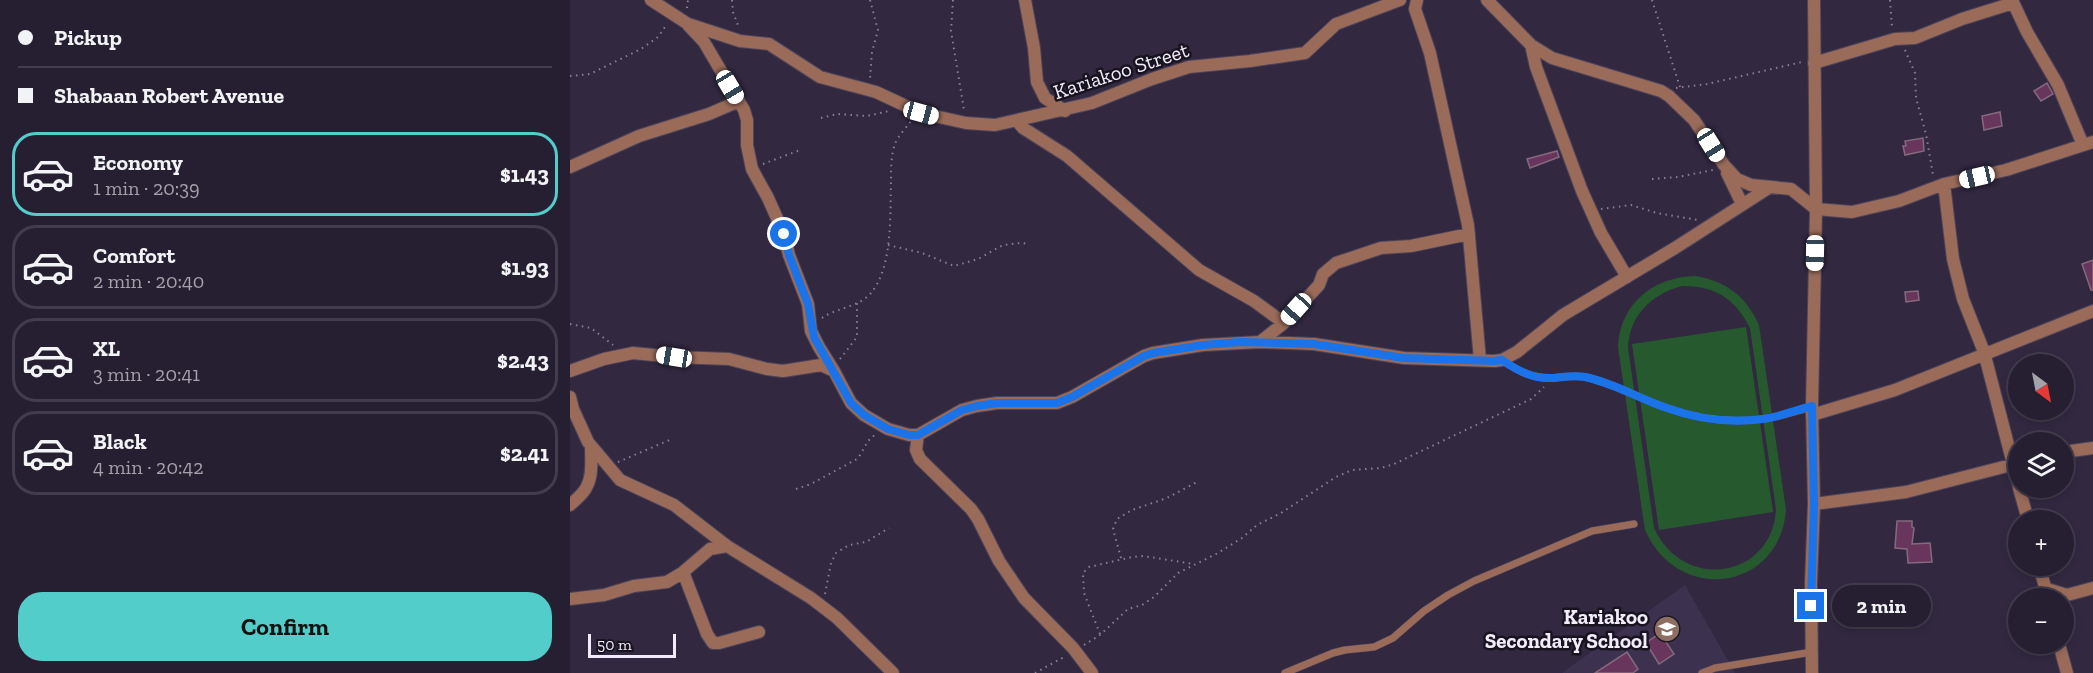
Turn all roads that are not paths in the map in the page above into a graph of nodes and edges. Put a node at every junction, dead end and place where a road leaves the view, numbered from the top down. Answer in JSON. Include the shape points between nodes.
{"nodes":[{"id":1,"x":651,"y":0,"type":"edge"},
{"id":2,"x":1025,"y":0,"type":"edge"},
{"id":3,"x":1417,"y":0,"type":"edge"},
{"id":4,"x":1487,"y":0,"type":"edge"},
{"id":5,"x":1814,"y":0,"type":"edge"},
{"id":6,"x":1393,"y":1,"type":"edge"},
{"id":7,"x":2013,"y":1,"type":"edge"},
{"id":8,"x":688,"y":24,"type":"junction"},
{"id":9,"x":1531,"y":45,"type":"junction"},
{"id":10,"x":1814,"y":61,"type":"junction"},
{"id":11,"x":739,"y":101,"type":"junction"},
{"id":12,"x":1065,"y":111,"type":"junction"},
{"id":13,"x":1017,"y":121,"type":"junction"},
{"id":14,"x":2088,"y":143,"type":"edge"},
{"id":15,"x":1724,"y":166,"type":"junction"},
{"id":16,"x":570,"y":167,"type":"edge"},
{"id":17,"x":1940,"y":186,"type":"junction"},
{"id":18,"x":1770,"y":187,"type":"junction"},
{"id":19,"x":1742,"y":204,"type":"junction"},
{"id":20,"x":1816,"y":209,"type":"junction"},
{"id":21,"x":1468,"y":234,"type":"junction"},
{"id":22,"x":1627,"y":277,"type":"junction"},
{"id":23,"x":2093,"y":310,"type":"edge"},
{"id":24,"x":1284,"y":323,"type":"junction"},
{"id":25,"x":1260,"y":342,"type":"junction"},
{"id":26,"x":1984,"y":352,"type":"junction"},
{"id":27,"x":1480,"y":360,"type":"junction"},
{"id":28,"x":1502,"y":360,"type":"junction"},
{"id":29,"x":833,"y":370,"type":"junction"},
{"id":30,"x":570,"y":371,"type":"edge"},
{"id":31,"x":570,"y":397,"type":"edge"},
{"id":32,"x":1812,"y":411,"type":"junction"},
{"id":33,"x":918,"y":435,"type":"junction"},
{"id":34,"x":2008,"y":436,"type":"edge"},
{"id":35,"x":591,"y":446,"type":"junction"},
{"id":36,"x":2093,"y":448,"type":"edge"},
{"id":37,"x":2074,"y":451,"type":"edge"},
{"id":38,"x":2008,"y":466,"type":"edge"},
{"id":39,"x":1814,"y":504,"type":"junction"},
{"id":40,"x":570,"y":505,"type":"edge"},
{"id":41,"x":1634,"y":524,"type":"dead end"},
{"id":42,"x":727,"y":546,"type":"junction"},
{"id":43,"x":683,"y":572,"type":"junction"},
{"id":44,"x":2093,"y":588,"type":"edge"},
{"id":45,"x":2074,"y":593,"type":"edge"},
{"id":46,"x":570,"y":599,"type":"edge"},
{"id":47,"x":759,"y":632,"type":"dead end"},
{"id":48,"x":1812,"y":652,"type":"junction"},
{"id":49,"x":2062,"y":654,"type":"edge"},
{"id":50,"x":893,"y":673,"type":"edge"},
{"id":51,"x":1092,"y":673,"type":"edge"},
{"id":52,"x":1285,"y":673,"type":"edge"},
{"id":53,"x":1702,"y":673,"type":"edge"},
{"id":54,"x":1812,"y":673,"type":"edge"},
{"id":55,"x":2067,"y":673,"type":"edge"}],
"edges":[{"from":1,"to":8,"type":"street","name":"Kariakoo Street"},
{"from":2,"to":12,"type":"street","via":[[1037,82],[1047,100]]},
{"from":3,"to":21,"type":"street","via":[[1415,9],[1440,94]]},
{"from":4,"to":9,"type":"street"},
{"from":5,"to":10,"type":"street"},
{"from":6,"to":12,"type":"street","name":"Kariakoo Street","via":[[1336,24],[1305,52],[1189,67]]},
{"from":7,"to":10,"type":"street","via":[[1915,38]]},
{"from":7,"to":14,"type":"street"},
{"from":8,"to":11,"type":"street","via":[[704,42]]},
{"from":8,"to":13,"type":"street","name":"Kariakoo Street","via":[[744,42],[769,44],[820,77],[869,90],[919,112],[966,123],[995,125]]},
{"from":9,"to":15,"type":"street","via":[[1552,58],[1670,96],[1694,120]]},
{"from":9,"to":22,"type":"street","via":[[1591,211]]},
{"from":10,"to":20,"type":"street"},
{"from":11,"to":16,"type":"street","via":[[639,136]]},
{"from":11,"to":29,"type":"street","via":[[747,120],[752,168],[784,234],[808,304],[811,327]]},
{"from":12,"to":13,"type":"street","name":"Kariakoo Street"},
{"from":13,"to":24,"type":"street","via":[[1067,156],[1199,270]]},
{"from":14,"to":17,"type":"street","via":[[2006,170]]},
{"from":15,"to":18,"type":"street","via":[[1743,183]]},
{"from":15,"to":19,"type":"street"},
{"from":17,"to":20,"type":"street","via":[[1852,212]]},
{"from":17,"to":26,"type":"street","via":[[1963,299]]},
{"from":18,"to":19,"type":"street"},
{"from":18,"to":20,"type":"street","via":[[1791,189]]},
{"from":19,"to":22,"type":"street"},
{"from":20,"to":32,"type":"street"},
{"from":21,"to":24,"type":"street","via":[[1381,248],[1336,263]]},
{"from":21,"to":27,"type":"street"},
{"from":22,"to":28,"type":"street","via":[[1563,315]]},
{"from":23,"to":26,"type":"street"},
{"from":24,"to":25,"type":"street"},
{"from":25,"to":27,"type":"street","via":[[1314,344],[1404,358]]},
{"from":25,"to":33,"type":"street","via":[[1153,353],[1057,403],[977,406],[962,410]]},
{"from":26,"to":32,"type":"street","via":[[1895,390]]},
{"from":26,"to":34,"type":"street"},
{"from":27,"to":28,"type":"street"},
{"from":28,"to":32,"type":"lane","via":[[1532,376],[1587,378],[1666,408],[1720,420],[1763,419]]},
{"from":29,"to":30,"type":"street","via":[[821,365],[783,371],[729,359],[646,353],[625,354]]},
{"from":29,"to":33,"type":"street","via":[[851,403],[864,415],[888,429]]},
{"from":31,"to":35,"type":"street"},
{"from":32,"to":39,"type":"street"},
{"from":33,"to":51,"type":"street","via":[[916,450],[920,459],[971,509],[1024,598]]},
{"from":35,"to":40,"type":"street","via":[[588,484]]},
{"from":35,"to":42,"type":"street","via":[[627,485],[674,505]]},
{"from":36,"to":37,"type":"street"},
{"from":38,"to":39,"type":"street","via":[[1906,492]]},
{"from":39,"to":48,"type":"street"},
{"from":41,"to":52,"type":"lane","via":[[1592,531],[1474,580],[1424,611],[1393,638],[1374,647],[1334,653]]},
{"from":42,"to":43,"type":"street","via":[[710,549]]},
{"from":42,"to":50,"type":"street","via":[[829,611]]},
{"from":43,"to":46,"type":"street","via":[[667,582]]},
{"from":43,"to":47,"type":"street","via":[[713,643]]},
{"from":44,"to":45,"type":"street"},
{"from":48,"to":53,"type":"lane"},
{"from":48,"to":54,"type":"street"},
{"from":49,"to":55,"type":"street"}]}
